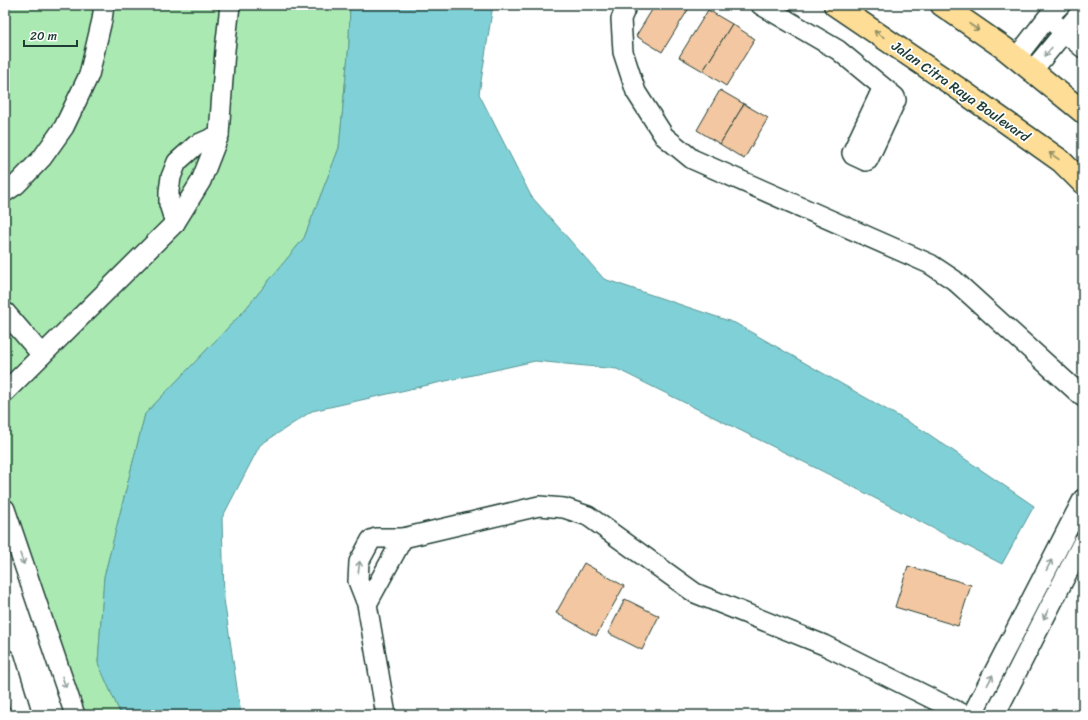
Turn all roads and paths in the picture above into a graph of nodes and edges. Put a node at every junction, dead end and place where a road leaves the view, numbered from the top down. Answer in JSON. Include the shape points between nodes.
{"nodes":[{"id":1,"x":104,"y":5,"type":"edge"},
{"id":2,"x":230,"y":5,"type":"edge"},
{"id":3,"x":627,"y":5,"type":"edge"},
{"id":4,"x":761,"y":5,"type":"edge"},
{"id":5,"x":835,"y":5,"type":"edge"},
{"id":6,"x":942,"y":5,"type":"edge"},
{"id":7,"x":1049,"y":11,"type":"edge"},
{"id":8,"x":1083,"y":12,"type":"edge"},
{"id":9,"x":1065,"y":32,"type":"junction"},
{"id":10,"x":1083,"y":48,"type":"edge"},
{"id":11,"x":1024,"y":64,"type":"junction"},
{"id":12,"x":883,"y":87,"type":"dead end"},
{"id":13,"x":1083,"y":112,"type":"edge"},
{"id":14,"x":219,"y":135,"type":"junction"},
{"id":15,"x":1083,"y":183,"type":"edge"},
{"id":16,"x":5,"y":192,"type":"edge"},
{"id":17,"x":175,"y":223,"type":"junction"},
{"id":18,"x":5,"y":312,"type":"edge"},
{"id":19,"x":42,"y":355,"type":"junction"},
{"id":20,"x":5,"y":392,"type":"edge"},
{"id":21,"x":1083,"y":397,"type":"edge"},
{"id":22,"x":1083,"y":499,"type":"edge"},
{"id":23,"x":5,"y":508,"type":"edge"},
{"id":24,"x":403,"y":538,"type":"junction"},
{"id":25,"x":1083,"y":542,"type":"edge"},
{"id":26,"x":367,"y":604,"type":"junction"},
{"id":27,"x":5,"y":659,"type":"edge"},
{"id":28,"x":22,"y":715,"type":"edge"},
{"id":29,"x":75,"y":715,"type":"edge"},
{"id":30,"x":386,"y":715,"type":"edge"},
{"id":31,"x":965,"y":715,"type":"edge"},
{"id":32,"x":972,"y":715,"type":"edge"},
{"id":33,"x":995,"y":715,"type":"edge"}],
"edges":[{"from":1,"to":16,"type":"street","via":[[89,75],[64,127],[42,158],[17,184]]},
{"from":2,"to":14,"type":"street","via":[[224,50]]},
{"from":3,"to":21,"type":"street","via":[[621,19],[623,52],[636,92],[664,136],[692,159],[930,264],[954,280]]},
{"from":4,"to":12,"type":"street","via":[[838,50]]},
{"from":15,"to":5,"type":"main road","name":"Jalan Citra Raya Boulevard","one_way":true,"via":[[1061,161]]},
{"from":6,"to":11,"type":"main road","one_way":true},
{"from":7,"to":9,"type":"street"},
{"from":7,"to":11,"type":"street"},
{"from":8,"to":9,"type":"street"},
{"from":9,"to":10,"type":"street"},
{"from":9,"to":11,"type":"street","one_way":true},
{"from":11,"to":13,"type":"main road"},
{"from":14,"to":17,"type":"street","via":[[200,181]]},
{"from":14,"to":17,"type":"street","via":[[196,145],[177,162],[169,191],[169,204]]},
{"from":17,"to":19,"type":"street"},
{"from":18,"to":19,"type":"street"},
{"from":19,"to":20,"type":"street"},
{"from":32,"to":22,"type":"street","one_way":true},
{"from":23,"to":29,"type":"street","one_way":true},
{"from":24,"to":26,"type":"street"},
{"from":26,"to":24,"type":"street","one_way":true,"via":[[358,581],[359,562],[371,540]]},
{"from":24,"to":31,"type":"street","via":[[539,506],[564,508],[588,516],[694,593],[824,645]]},
{"from":25,"to":33,"type":"street","one_way":true},
{"from":26,"to":30,"type":"street"},
{"from":27,"to":28,"type":"street"}]}
